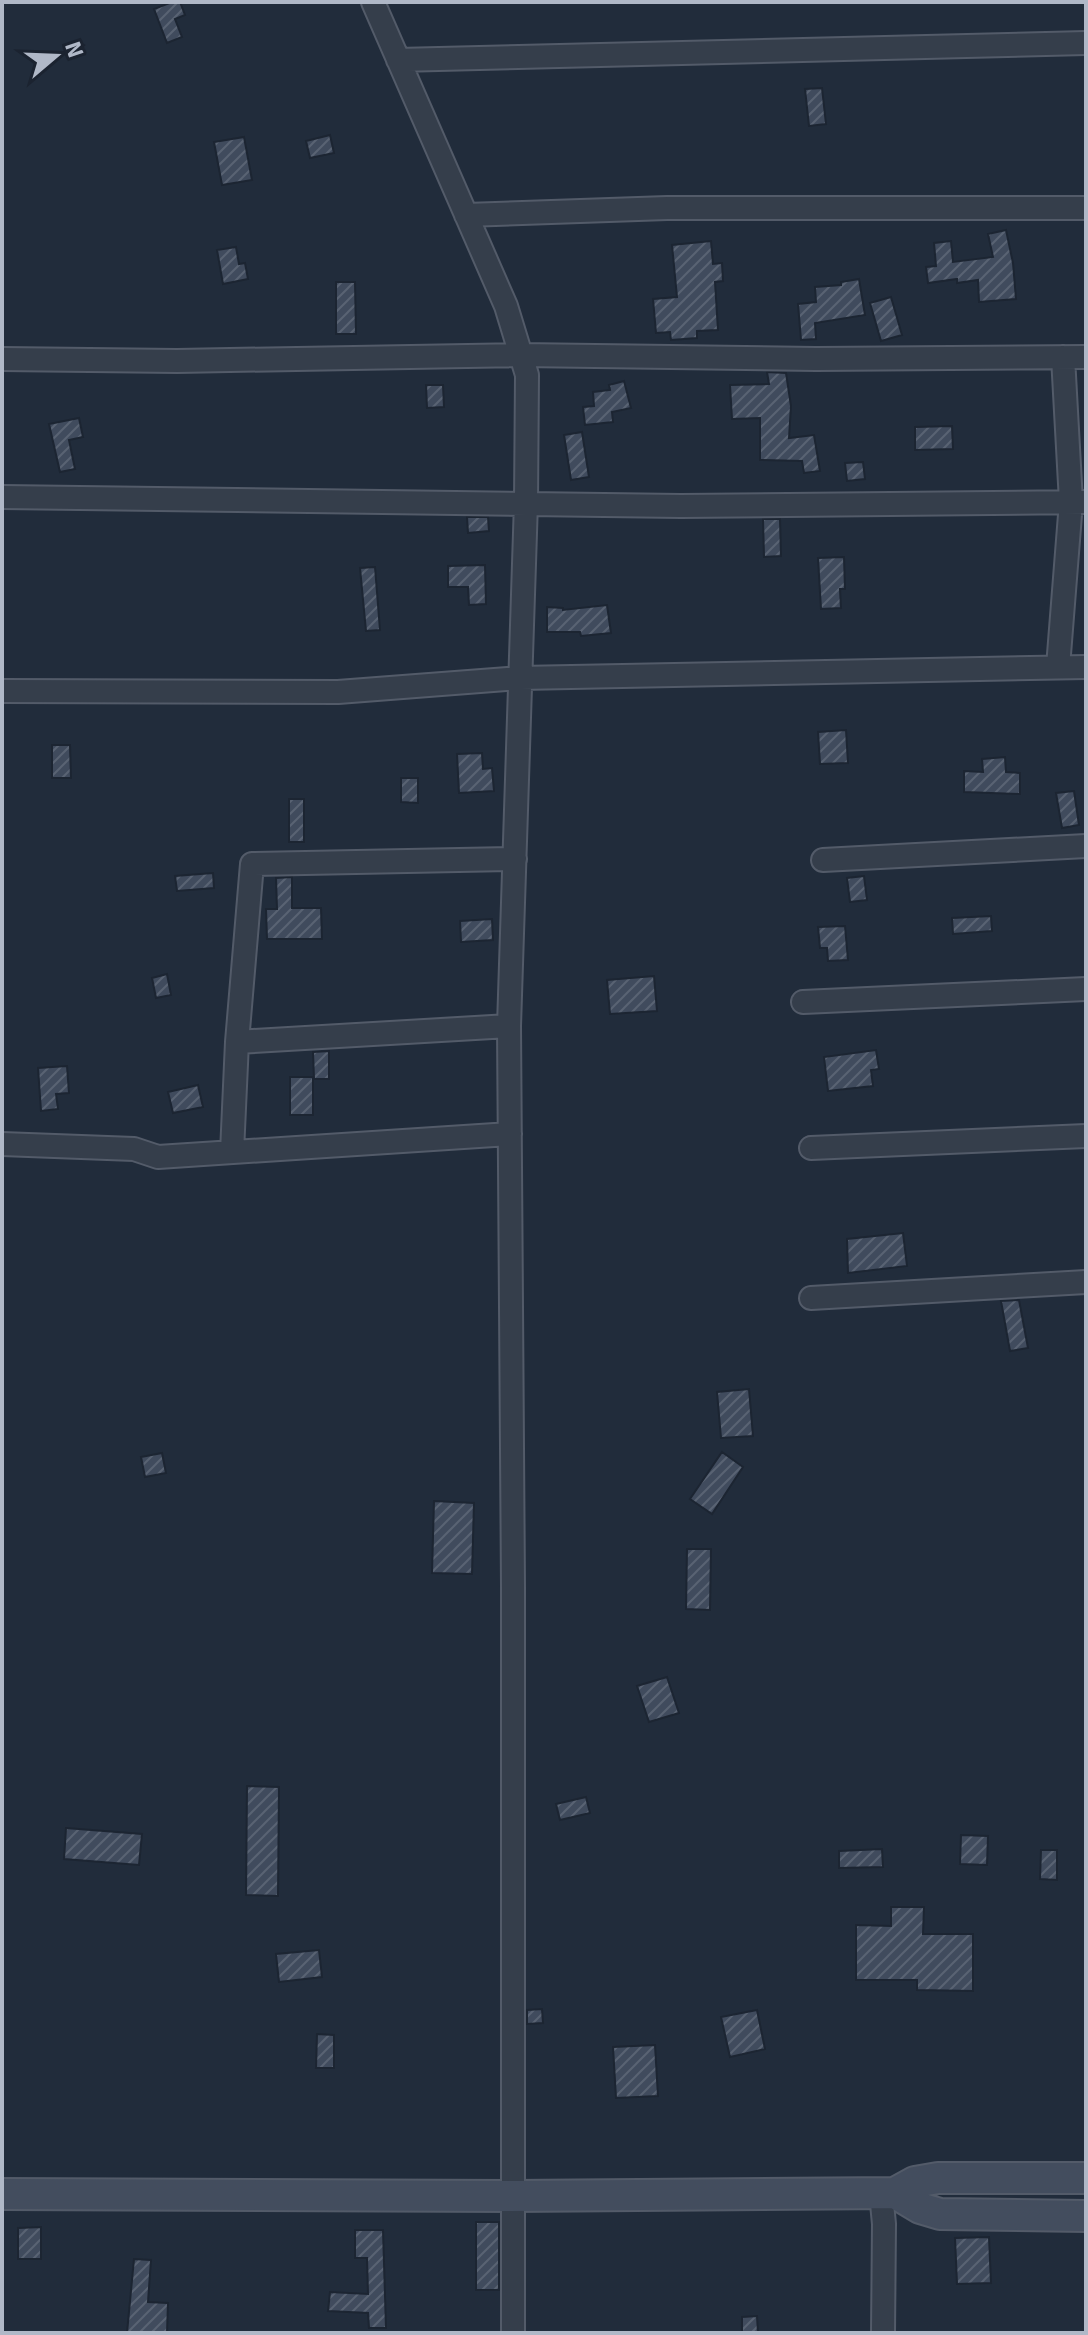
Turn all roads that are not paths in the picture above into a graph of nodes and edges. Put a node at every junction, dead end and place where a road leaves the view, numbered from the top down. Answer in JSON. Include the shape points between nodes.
{"nodes":[{"id":1,"x":373,"y":2,"type":"edge"},
{"id":2,"x":1086,"y":43,"type":"edge"},
{"id":3,"x":398,"y":60,"type":"junction"},
{"id":4,"x":1086,"y":208,"type":"edge"},
{"id":5,"x":466,"y":215,"type":"junction"},
{"id":6,"x":521,"y":355,"type":"junction"},
{"id":7,"x":1075,"y":357,"type":"edge"},
{"id":8,"x":2,"y":359,"type":"edge"},
{"id":9,"x":2,"y":497,"type":"edge"},
{"id":10,"x":526,"y":502,"type":"junction"},
{"id":11,"x":1079,"y":502,"type":"edge"},
{"id":12,"x":1058,"y":667,"type":"junction"},
{"id":13,"x":1086,"y":667,"type":"edge"},
{"id":14,"x":520,"y":678,"type":"junction"},
{"id":15,"x":2,"y":691,"type":"edge"},
{"id":16,"x":1086,"y":846,"type":"edge"},
{"id":17,"x":515,"y":859,"type":"junction"},
{"id":18,"x":823,"y":860,"type":"dead end"},
{"id":19,"x":1086,"y":989,"type":"edge"},
{"id":20,"x":803,"y":1002,"type":"dead end"},
{"id":21,"x":509,"y":1026,"type":"junction"},
{"id":22,"x":237,"y":1042,"type":"junction"},
{"id":23,"x":510,"y":1134,"type":"junction"},
{"id":24,"x":1086,"y":1136,"type":"edge"},
{"id":25,"x":2,"y":1144,"type":"edge"},
{"id":26,"x":811,"y":1148,"type":"dead end"},
{"id":27,"x":232,"y":1152,"type":"junction"},
{"id":28,"x":1086,"y":1282,"type":"edge"},
{"id":29,"x":811,"y":1298,"type":"dead end"},
{"id":30,"x":1086,"y":2178,"type":"edge"},
{"id":31,"x":888,"y":2193,"type":"junction"},
{"id":32,"x":2,"y":2194,"type":"edge"},
{"id":33,"x":513,"y":2196,"type":"junction"},
{"id":34,"x":1086,"y":2216,"type":"edge"},
{"id":35,"x":513,"y":2333,"type":"edge"},
{"id":36,"x":883,"y":2333,"type":"edge"}],
"edges":[{"from":1,"to":3,"type":"street"},
{"from":2,"to":3,"type":"street"},
{"from":3,"to":5,"type":"street"},
{"from":4,"to":5,"type":"street","via":[[667,208]]},
{"from":5,"to":6,"type":"street"},
{"from":6,"to":7,"type":"street"},
{"from":6,"to":8,"type":"street"},
{"from":6,"to":10,"type":"street","via":[[527,375]]},
{"from":7,"to":11,"type":"street"},
{"from":9,"to":10,"type":"street"},
{"from":10,"to":11,"type":"street"},
{"from":10,"to":14,"type":"street"},
{"from":11,"to":12,"type":"street"},
{"from":12,"to":13,"type":"street"},
{"from":12,"to":14,"type":"street"},
{"from":14,"to":15,"type":"street","via":[[338,692]]},
{"from":14,"to":17,"type":"street"},
{"from":16,"to":18,"type":"street"},
{"from":17,"to":21,"type":"street"},
{"from":17,"to":22,"type":"street","via":[[252,864]]},
{"from":19,"to":20,"type":"street"},
{"from":21,"to":22,"type":"street"},
{"from":21,"to":23,"type":"street"},
{"from":22,"to":27,"type":"street"},
{"from":23,"to":27,"type":"street"},
{"from":23,"to":33,"type":"street"},
{"from":24,"to":26,"type":"street"},
{"from":25,"to":27,"type":"street","via":[[134,1149],[158,1157]]},
{"from":28,"to":29,"type":"street"},
{"from":30,"to":31,"type":"main road","via":[[938,2178]]},
{"from":31,"to":33,"type":"main road"},
{"from":31,"to":34,"type":"main road","via":[[940,2214]]},
{"from":31,"to":36,"type":"street"},
{"from":32,"to":33,"type":"main road"},
{"from":33,"to":35,"type":"street"}]}
